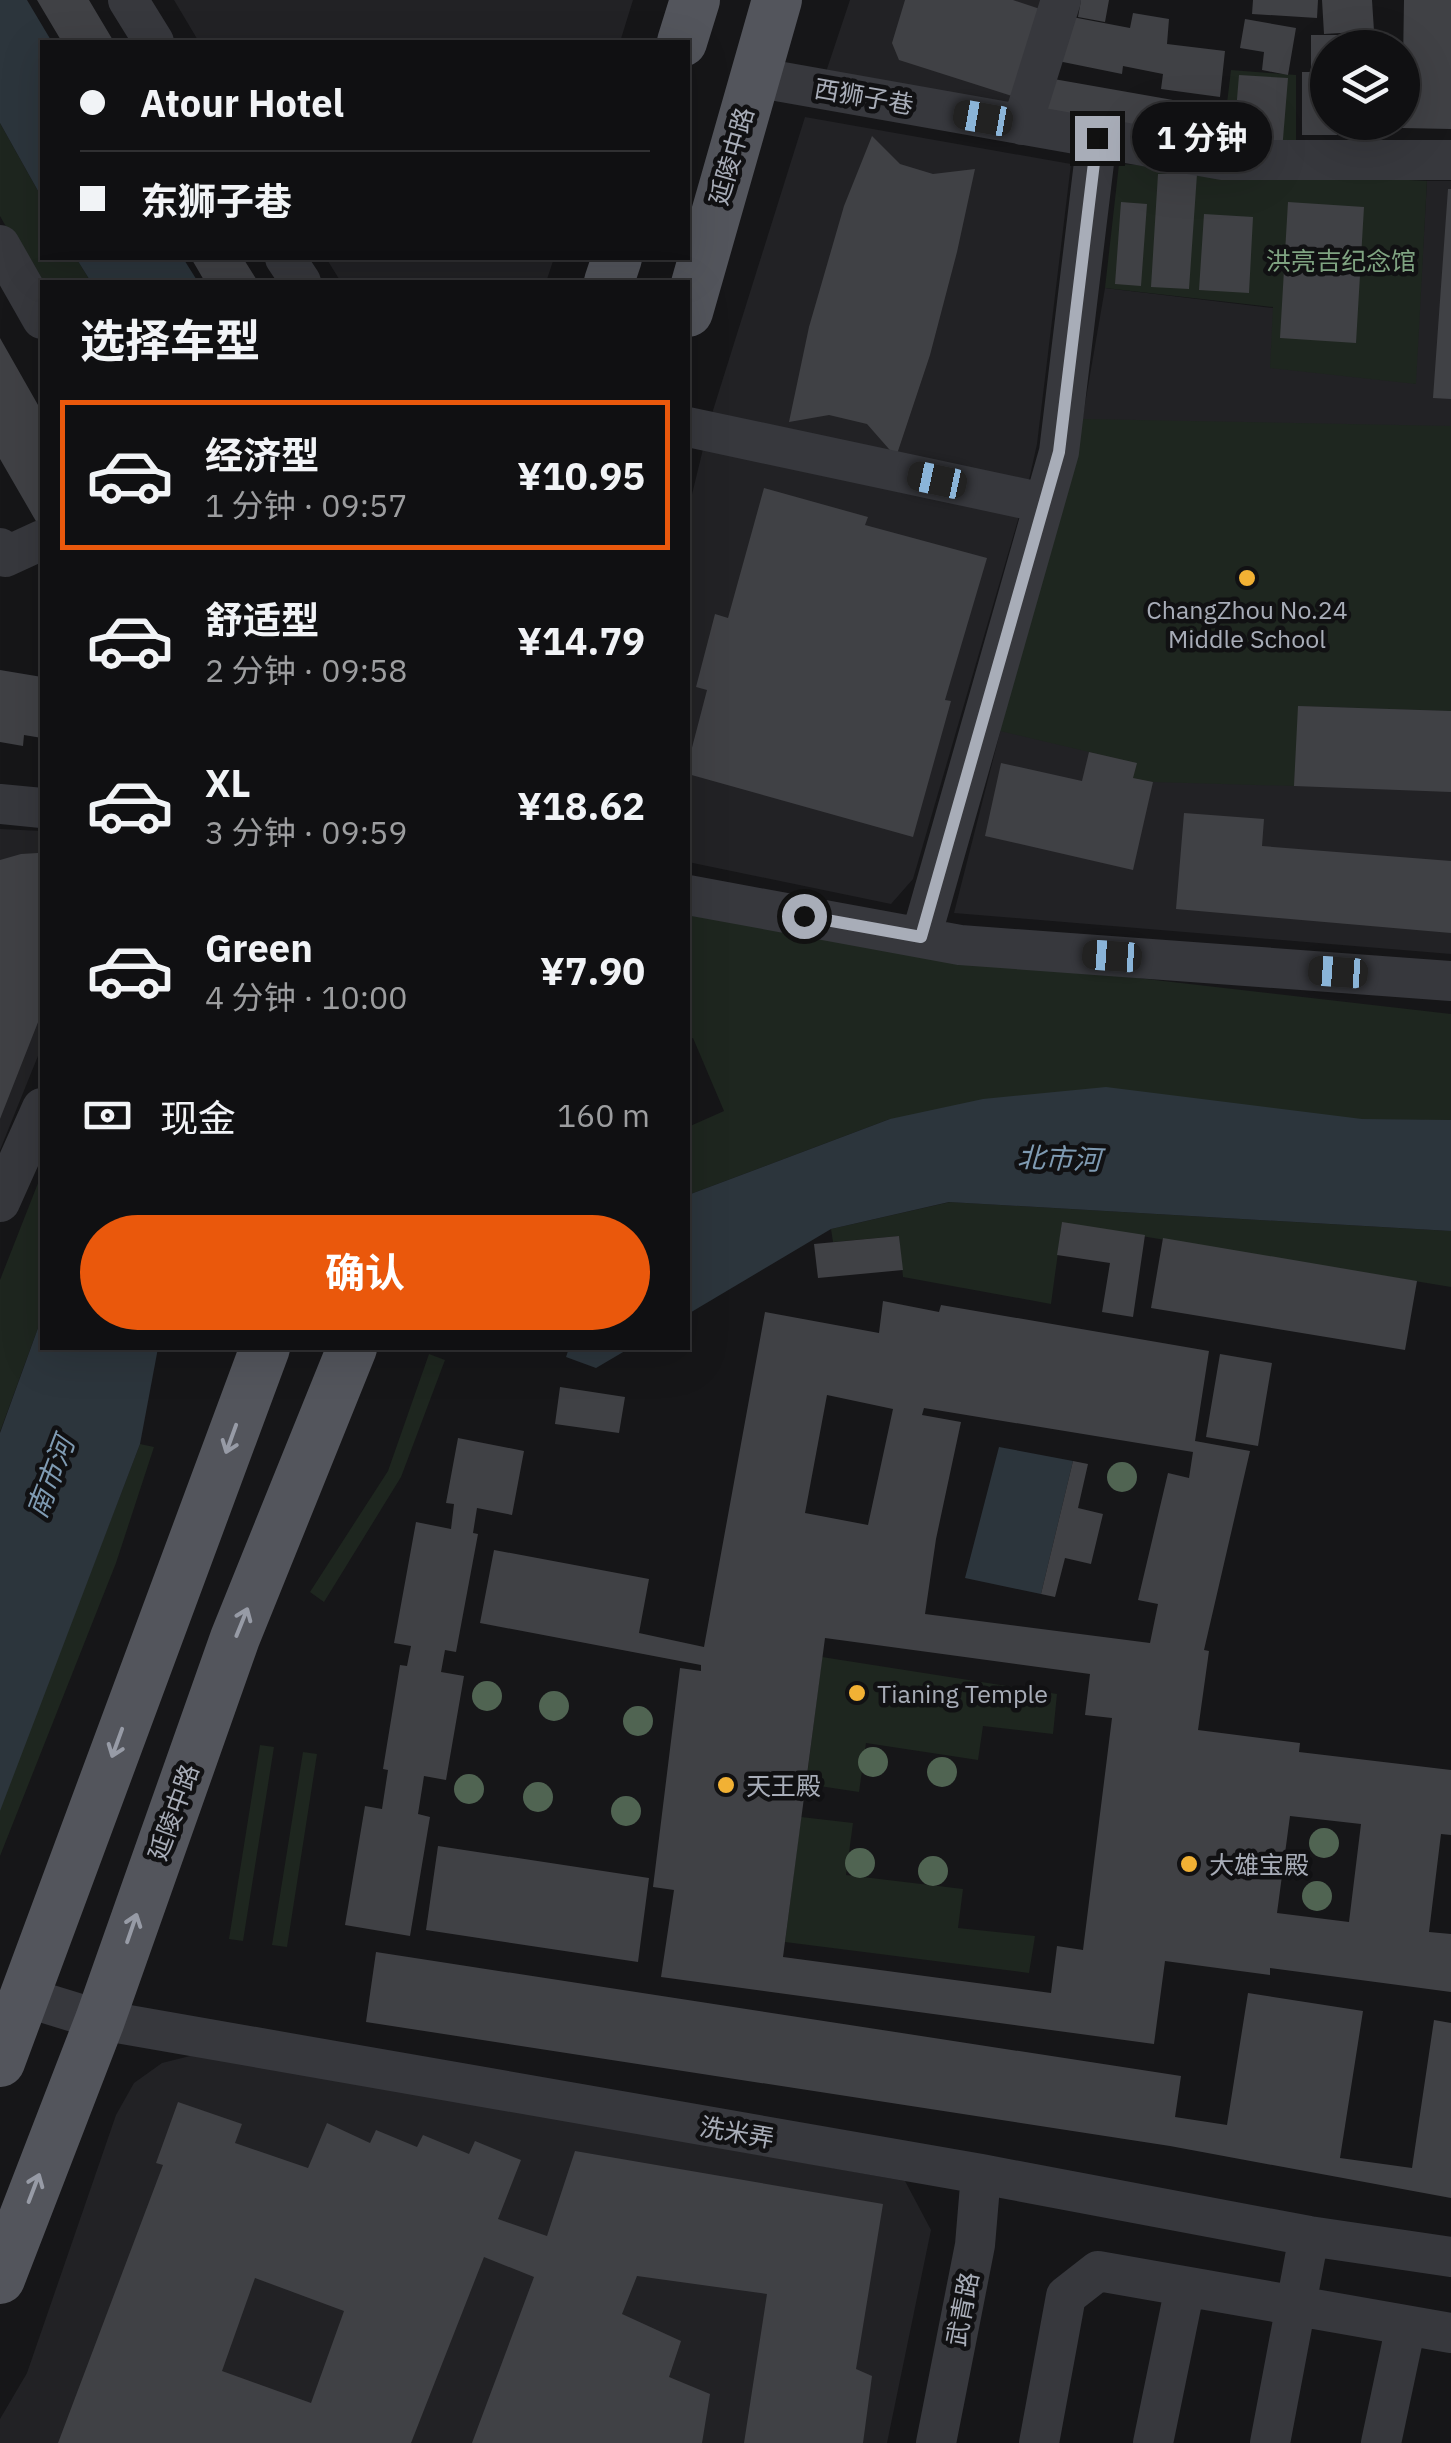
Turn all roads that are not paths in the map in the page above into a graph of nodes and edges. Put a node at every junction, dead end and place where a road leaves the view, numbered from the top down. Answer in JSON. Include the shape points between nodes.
{"nodes":[{"id":1,"x":128,"y":0,"type":"edge"},
{"id":2,"x":695,"y":0,"type":"edge"},
{"id":3,"x":777,"y":0,"type":"edge"},
{"id":4,"x":1061,"y":0,"type":"edge"},
{"id":5,"x":153,"y":40,"type":"edge"},
{"id":6,"x":683,"y":40,"type":"edge"},
{"id":7,"x":754,"y":76,"type":"junction"},
{"id":8,"x":1022,"y":125,"type":"junction"},
{"id":9,"x":1097,"y":138,"type":"junction"},
{"id":10,"x":1451,"y":160,"type":"edge"},
{"id":11,"x":0,"y":246,"type":"edge"},
{"id":12,"x":690,"y":305,"type":"edge"},
{"id":13,"x":40,"y":316,"type":"edge"},
{"id":14,"x":690,"y":426,"type":"edge"},
{"id":15,"x":1044,"y":503,"type":"junction"},
{"id":16,"x":40,"y":541,"type":"edge"},
{"id":17,"x":0,"y":548,"type":"edge"},
{"id":18,"x":0,"y":804,"type":"edge"},
{"id":19,"x":40,"y":808,"type":"edge"},
{"id":20,"x":690,"y":895,"type":"edge"},
{"id":21,"x":921,"y":937,"type":"junction"},
{"id":22,"x":1451,"y":981,"type":"edge"},
{"id":23,"x":40,"y":1112,"type":"edge"},
{"id":24,"x":0,"y":1202,"type":"edge"},
{"id":25,"x":264,"y":1350,"type":"edge"},
{"id":26,"x":351,"y":1350,"type":"edge"},
{"id":27,"x":25,"y":1997,"type":"junction"},
{"id":28,"x":100,"y":2020,"type":"junction"},
{"id":29,"x":0,"y":2062,"type":"edge"},
{"id":30,"x":981,"y":2174,"type":"junction"},
{"id":31,"x":1308,"y":2236,"type":"junction"},
{"id":32,"x":1451,"y":2257,"type":"edge"},
{"id":33,"x":0,"y":2279,"type":"edge"},
{"id":34,"x":1185,"y":2287,"type":"junction"},
{"id":35,"x":1295,"y":2306,"type":"junction"},
{"id":36,"x":1406,"y":2325,"type":"junction"},
{"id":37,"x":1451,"y":2333,"type":"edge"},
{"id":38,"x":936,"y":2443,"type":"edge"},
{"id":39,"x":1039,"y":2443,"type":"edge"},
{"id":40,"x":1153,"y":2443,"type":"edge"},
{"id":41,"x":1270,"y":2443,"type":"edge"},
{"id":42,"x":1381,"y":2443,"type":"edge"}],
"edges":[{"from":1,"to":5,"type":"street"},
{"from":2,"to":6,"type":"main road"},
{"from":3,"to":7,"type":"main road","name":"延陵中路"},
{"from":4,"to":8,"type":"street"},
{"from":7,"to":8,"type":"street","name":"西狮子巷"},
{"from":7,"to":12,"type":"main road","name":"延陵中路"},
{"from":8,"to":9,"type":"street","name":"西狮子巷"},
{"from":9,"to":10,"type":"street","name":"西狮子巷","via":[[1223,160]]},
{"from":9,"to":15,"type":"street","via":[[1059,452]]},
{"from":11,"to":13,"type":"street"},
{"from":14,"to":15,"type":"street"},
{"from":15,"to":21,"type":"street"},
{"from":16,"to":17,"type":"street","via":[[5,558]]},
{"from":18,"to":19,"type":"street"},
{"from":20,"to":21,"type":"street"},
{"from":21,"to":22,"type":"street"},
{"from":23,"to":24,"type":"street"},
{"from":25,"to":27,"type":"main road","one_way":true},
{"from":28,"to":26,"type":"main road","name":"延陵中路","one_way":true,"via":[[236,1638]]},
{"from":27,"to":28,"type":"street","name":"洗米弄"},
{"from":27,"to":29,"type":"main road"},
{"from":28,"to":30,"type":"street","name":"洗米弄"},
{"from":33,"to":28,"type":"main road","name":"延陵中路","one_way":true},
{"from":30,"to":31,"type":"street","name":"洗米弄"},
{"from":30,"to":38,"type":"street","name":"武青路"},
{"from":31,"to":32,"type":"street","name":"洗米弄"},
{"from":31,"to":35,"type":"street"},
{"from":34,"to":35,"type":"street"},
{"from":34,"to":39,"type":"street","via":[[1098,2271],[1066,2296]]},
{"from":34,"to":40,"type":"street"},
{"from":35,"to":36,"type":"street"},
{"from":35,"to":41,"type":"street"},
{"from":36,"to":37,"type":"street"},
{"from":36,"to":42,"type":"street"}]}
